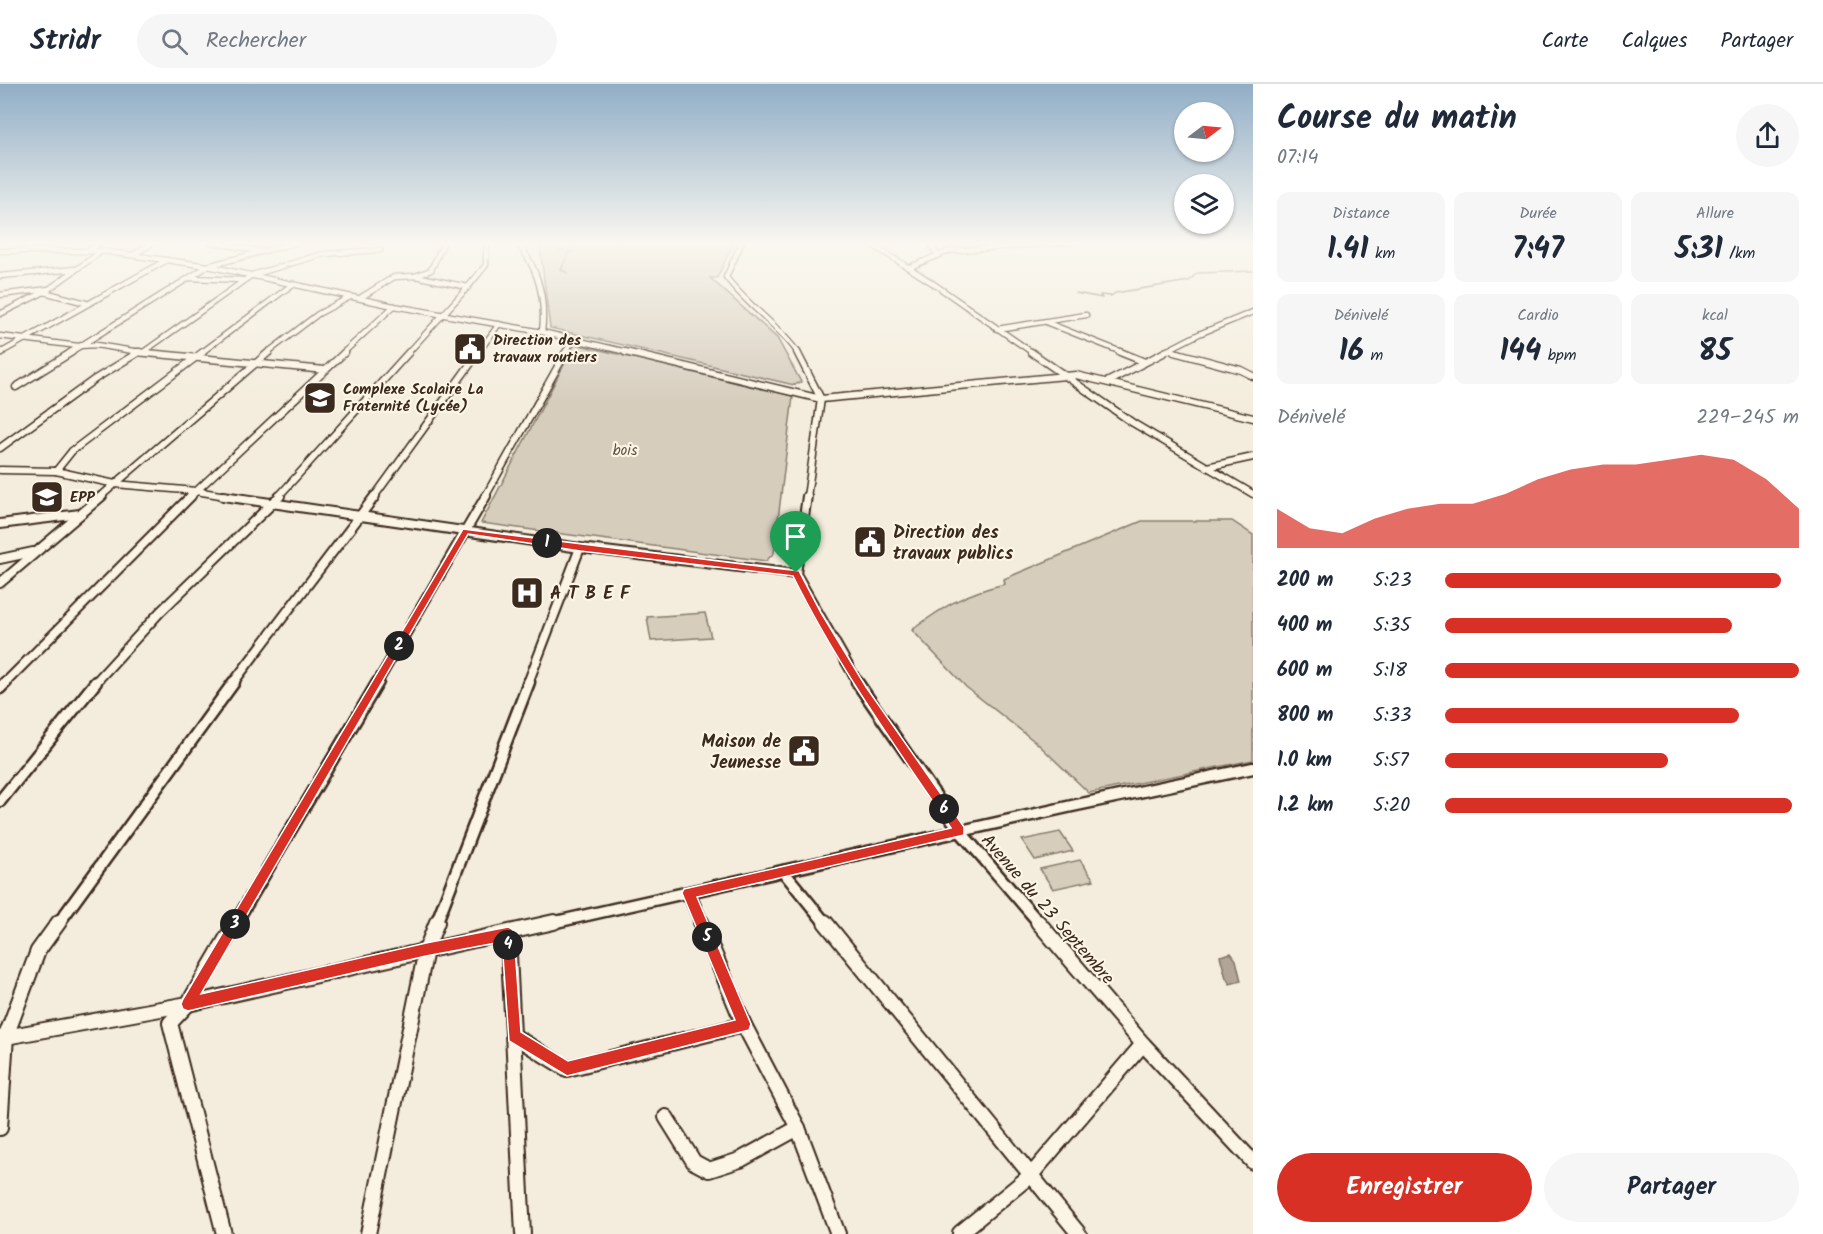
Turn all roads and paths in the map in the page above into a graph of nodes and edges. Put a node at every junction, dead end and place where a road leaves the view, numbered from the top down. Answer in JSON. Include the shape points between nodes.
{"nodes":[{"id":1,"x":38,"y":296,"type":"edge"},
{"id":2,"x":62,"y":296,"type":"edge"},
{"id":3,"x":100,"y":296,"type":"edge"},
{"id":4,"x":162,"y":296,"type":"edge"},
{"id":5,"x":222,"y":296,"type":"edge"},
{"id":6,"x":277,"y":296,"type":"edge"},
{"id":7,"x":344,"y":296,"type":"edge"},
{"id":8,"x":364,"y":296,"type":"edge"},
{"id":9,"x":461,"y":296,"type":"edge"},
{"id":10,"x":542,"y":296,"type":"edge"},
{"id":11,"x":740,"y":296,"type":"edge"},
{"id":12,"x":950,"y":296,"type":"edge"},
{"id":13,"x":350,"y":297,"type":"junction"},
{"id":14,"x":360,"y":298,"type":"junction"},
{"id":15,"x":86,"y":303,"type":"junction"},
{"id":16,"x":394,"y":306,"type":"junction"},
{"id":17,"x":1253,"y":312,"type":"edge"},
{"id":18,"x":0,"y":314,"type":"edge"},
{"id":19,"x":444,"y":315,"type":"junction"},
{"id":20,"x":1086,"y":315,"type":"dead end"},
{"id":21,"x":1048,"y":323,"type":"junction"},
{"id":22,"x":499,"y":324,"type":"junction"},
{"id":23,"x":997,"y":329,"type":"junction"},
{"id":24,"x":542,"y":332,"type":"junction"},
{"id":25,"x":0,"y":336,"type":"edge"},
{"id":26,"x":27,"y":338,"type":"junction"},
{"id":27,"x":573,"y":340,"type":"junction"},
{"id":28,"x":78,"y":346,"type":"junction"},
{"id":29,"x":1167,"y":351,"type":"junction"},
{"id":30,"x":140,"y":352,"type":"junction"},
{"id":31,"x":0,"y":353,"type":"edge"},
{"id":32,"x":196,"y":357,"type":"junction"},
{"id":33,"x":1145,"y":362,"type":"junction"},
{"id":34,"x":256,"y":363,"type":"junction"},
{"id":35,"x":325,"y":370,"type":"junction"},
{"id":36,"x":1064,"y":375,"type":"junction"},
{"id":37,"x":1253,"y":376,"type":"edge"},
{"id":38,"x":1107,"y":382,"type":"junction"},
{"id":39,"x":16,"y":387,"type":"dead end"},
{"id":40,"x":821,"y":399,"type":"junction"},
{"id":41,"x":1253,"y":418,"type":"edge"},
{"id":42,"x":0,"y":448,"type":"edge"},
{"id":43,"x":1253,"y":457,"type":"edge"},
{"id":44,"x":1207,"y":467,"type":"junction"},
{"id":45,"x":0,"y":470,"type":"edge"},
{"id":46,"x":56,"y":471,"type":"junction"},
{"id":47,"x":115,"y":484,"type":"junction"},
{"id":48,"x":196,"y":491,"type":"junction"},
{"id":49,"x":1253,"y":494,"type":"edge"},
{"id":50,"x":272,"y":504,"type":"junction"},
{"id":51,"x":80,"y":514,"type":"junction"},
{"id":52,"x":360,"y":516,"type":"junction"},
{"id":53,"x":0,"y":524,"type":"edge"},
{"id":54,"x":466,"y":531,"type":"junction"},
{"id":55,"x":580,"y":548,"type":"junction"},
{"id":56,"x":36,"y":552,"type":"junction"},
{"id":57,"x":0,"y":559,"type":"edge"},
{"id":58,"x":796,"y":573,"type":"junction"},
{"id":59,"x":0,"y":582,"type":"edge"},
{"id":60,"x":0,"y":688,"type":"edge"},
{"id":61,"x":1253,"y":768,"type":"edge"},
{"id":62,"x":0,"y":801,"type":"edge"},
{"id":63,"x":960,"y":831,"type":"junction"},
{"id":64,"x":783,"y":871,"type":"junction"},
{"id":65,"x":689,"y":893,"type":"junction"},
{"id":66,"x":508,"y":934,"type":"junction"},
{"id":67,"x":426,"y":950,"type":"junction"},
{"id":68,"x":188,"y":1004,"type":"junction"},
{"id":69,"x":744,"y":1024,"type":"junction"},
{"id":70,"x":514,"y":1036,"type":"junction"},
{"id":71,"x":3,"y":1037,"type":"edge"},
{"id":72,"x":1143,"y":1044,"type":"junction"},
{"id":73,"x":666,"y":1117,"type":"dead end"},
{"id":74,"x":0,"y":1128,"type":"edge"},
{"id":75,"x":798,"y":1128,"type":"junction"},
{"id":76,"x":1253,"y":1162,"type":"edge"},
{"id":77,"x":1030,"y":1175,"type":"junction"},
{"id":78,"x":960,"y":1233,"type":"edge"},
{"id":79,"x":224,"y":1234,"type":"edge"},
{"id":80,"x":368,"y":1234,"type":"edge"},
{"id":81,"x":523,"y":1234,"type":"edge"},
{"id":82,"x":838,"y":1234,"type":"edge"},
{"id":83,"x":1079,"y":1234,"type":"edge"}],
"edges":[{"from":1,"to":18,"type":"street"},
{"from":2,"to":15,"type":"street"},
{"from":3,"to":15,"type":"street"},
{"from":4,"to":28,"type":"street"},
{"from":5,"to":30,"type":"street"},
{"from":6,"to":32,"type":"street"},
{"from":7,"to":13,"type":"street"},
{"from":8,"to":14,"type":"street"},
{"from":9,"to":19,"type":"street"},
{"from":10,"to":24,"type":"street","via":[[545,313]]},
{"from":11,"to":40,"type":"street","via":[[786,336],[804,362]]},
{"from":12,"to":23,"type":"street"},
{"from":13,"to":14,"type":"street"},
{"from":13,"to":34,"type":"street","via":[[318,314]]},
{"from":14,"to":16,"type":"street"},
{"from":15,"to":26,"type":"street"},
{"from":16,"to":19,"type":"street"},
{"from":16,"to":35,"type":"street"},
{"from":17,"to":29,"type":"street"},
{"from":19,"to":22,"type":"street"},
{"from":19,"to":50,"type":"street"},
{"from":20,"to":21,"type":"street"},
{"from":21,"to":23,"type":"street"},
{"from":21,"to":33,"type":"street"},
{"from":22,"to":24,"type":"street"},
{"from":22,"to":52,"type":"street"},
{"from":23,"to":36,"type":"street"},
{"from":24,"to":27,"type":"street"},
{"from":25,"to":26,"type":"street"},
{"from":26,"to":28,"type":"street"},
{"from":26,"to":31,"type":"street"},
{"from":27,"to":40,"type":"street"},
{"from":27,"to":54,"type":"street"},
{"from":28,"to":30,"type":"street"},
{"from":28,"to":39,"type":"street"},
{"from":29,"to":33,"type":"street"},
{"from":29,"to":37,"type":"street"},
{"from":30,"to":32,"type":"street"},
{"from":30,"to":42,"type":"street","via":[[95,379]]},
{"from":32,"to":34,"type":"street"},
{"from":32,"to":46,"type":"street","via":[[72,452]]},
{"from":33,"to":38,"type":"street"},
{"from":34,"to":35,"type":"street"},
{"from":34,"to":47,"type":"street"},
{"from":35,"to":48,"type":"street"},
{"from":36,"to":38,"type":"street"},
{"from":36,"to":40,"type":"street"},
{"from":36,"to":44,"type":"street","via":[[1165,444]]},
{"from":38,"to":41,"type":"street"},
{"from":40,"to":58,"type":"street"},
{"from":43,"to":44,"type":"street"},
{"from":44,"to":49,"type":"street"},
{"from":45,"to":46,"type":"street"},
{"from":46,"to":47,"type":"street"},
{"from":47,"to":48,"type":"street"},
{"from":47,"to":51,"type":"street"},
{"from":48,"to":50,"type":"street"},
{"from":48,"to":60,"type":"street"},
{"from":50,"to":52,"type":"street"},
{"from":50,"to":62,"type":"street","via":[[102,674]]},
{"from":51,"to":53,"type":"street"},
{"from":51,"to":56,"type":"street"},
{"from":52,"to":54,"type":"street"},
{"from":52,"to":71,"type":"street","via":[[222,697],[38,951]]},
{"from":54,"to":55,"type":"street"},
{"from":54,"to":68,"type":"street"},
{"from":55,"to":58,"type":"street"},
{"from":55,"to":67,"type":"street"},
{"from":56,"to":57,"type":"street"},
{"from":56,"to":59,"type":"street"},
{"from":58,"to":63,"type":"street","name":"Avenue du 23 Septembre","via":[[862,690]]},
{"from":61,"to":63,"type":"street"},
{"from":63,"to":64,"type":"street"},
{"from":63,"to":72,"type":"street","name":"Avenue du 23 Septembre"},
{"from":64,"to":65,"type":"street"},
{"from":64,"to":77,"type":"street"},
{"from":65,"to":66,"type":"street"},
{"from":65,"to":69,"type":"street"},
{"from":66,"to":67,"type":"street"},
{"from":66,"to":70,"type":"street"},
{"from":67,"to":68,"type":"street"},
{"from":67,"to":80,"type":"street"},
{"from":68,"to":71,"type":"street"},
{"from":68,"to":79,"type":"street","via":[[170,1023]]},
{"from":69,"to":70,"type":"street","via":[[567,1069]]},
{"from":69,"to":75,"type":"street"},
{"from":70,"to":81,"type":"street"},
{"from":71,"to":74,"type":"street"},
{"from":72,"to":76,"type":"street","name":"Avenue du 23 Septembre"},
{"from":72,"to":77,"type":"street"},
{"from":73,"to":75,"type":"street","via":[[694,1162],[709,1170],[740,1160]]},
{"from":75,"to":82,"type":"street"},
{"from":77,"to":78,"type":"street"},
{"from":77,"to":83,"type":"street"}]}
